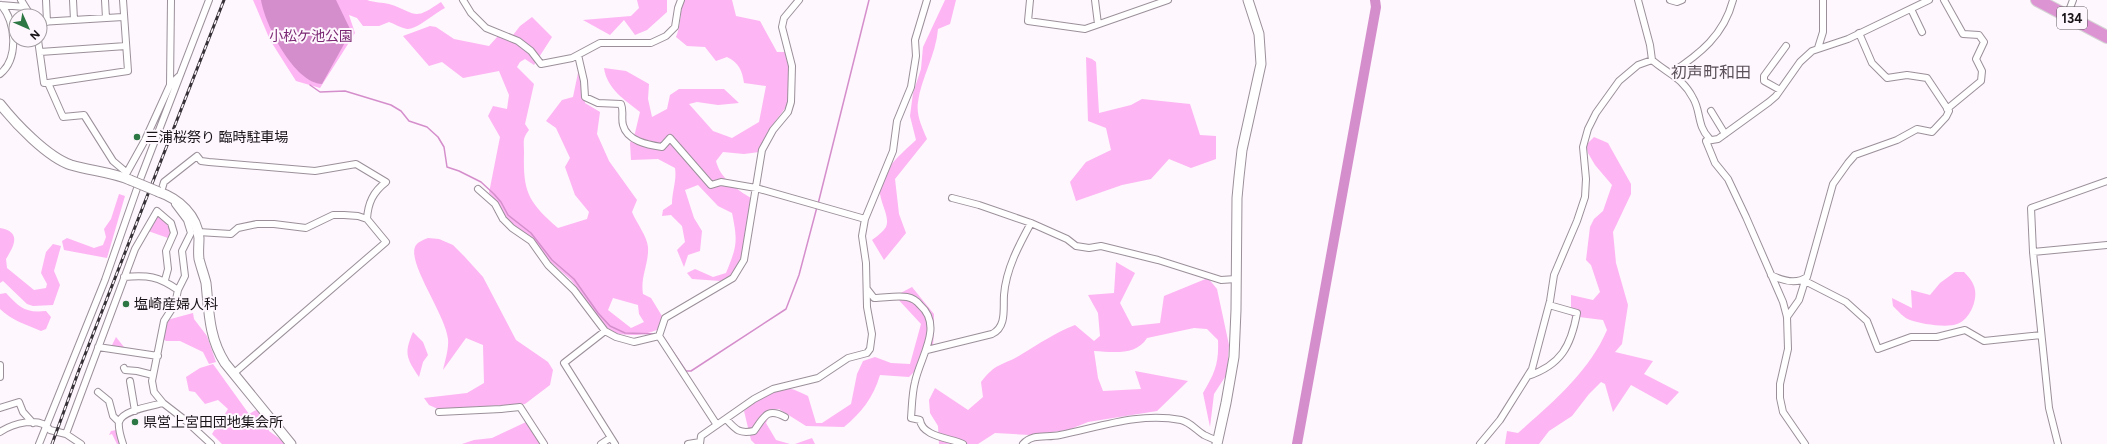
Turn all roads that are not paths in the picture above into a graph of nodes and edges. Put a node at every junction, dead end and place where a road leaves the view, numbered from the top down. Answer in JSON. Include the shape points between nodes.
{"nodes":[{"id":1,"x":21,"y":0,"type":"edge"},
{"id":2,"x":73,"y":0,"type":"edge"},
{"id":3,"x":105,"y":0,"type":"edge"},
{"id":4,"x":123,"y":0,"type":"edge"},
{"id":5,"x":170,"y":0,"type":"edge"},
{"id":6,"x":209,"y":0,"type":"edge"},
{"id":7,"x":463,"y":0,"type":"edge"},
{"id":8,"x":681,"y":0,"type":"edge"},
{"id":9,"x":799,"y":0,"type":"edge"},
{"id":10,"x":927,"y":0,"type":"edge"},
{"id":11,"x":1030,"y":0,"type":"edge"},
{"id":12,"x":1095,"y":0,"type":"edge"},
{"id":13,"x":1168,"y":0,"type":"edge"},
{"id":14,"x":1248,"y":0,"type":"edge"},
{"id":15,"x":1638,"y":0,"type":"edge"},
{"id":16,"x":1670,"y":0,"type":"edge"},
{"id":17,"x":1682,"y":0,"type":"edge"},
{"id":18,"x":1733,"y":0,"type":"edge"},
{"id":19,"x":1823,"y":0,"type":"edge"},
{"id":20,"x":1929,"y":0,"type":"edge"},
{"id":21,"x":1944,"y":0,"type":"edge"},
{"id":22,"x":2036,"y":0,"type":"edge"},
{"id":23,"x":2073,"y":0,"type":"edge"},
{"id":24,"x":1917,"y":3,"type":"edge"},
{"id":25,"x":25,"y":7,"type":"joint"},
{"id":26,"x":1911,"y":9,"type":"junction"},
{"id":27,"x":2067,"y":16,"type":"junction"},
{"id":28,"x":106,"y":18,"type":"junction"},
{"id":29,"x":124,"y":18,"type":"junction"},
{"id":30,"x":74,"y":20,"type":"junction"},
{"id":31,"x":48,"y":22,"type":"edge"},
{"id":32,"x":1098,"y":24,"type":"junction"},
{"id":33,"x":1922,"y":32,"type":"dead end"},
{"id":34,"x":1859,"y":33,"type":"junction"},
{"id":35,"x":2107,"y":37,"type":"edge"},
{"id":36,"x":126,"y":46,"type":"junction"},
{"id":37,"x":1786,"y":46,"type":"dead end"},
{"id":38,"x":39,"y":48,"type":"edge"},
{"id":39,"x":1818,"y":48,"type":"junction"},
{"id":40,"x":40,"y":52,"type":"junction"},
{"id":41,"x":578,"y":55,"type":"junction"},
{"id":42,"x":1652,"y":60,"type":"junction"},
{"id":43,"x":1671,"y":73,"type":"junction"},
{"id":44,"x":0,"y":74,"type":"edge"},
{"id":45,"x":181,"y":75,"type":"junction"},
{"id":46,"x":48,"y":83,"type":"junction"},
{"id":47,"x":170,"y":85,"type":"junction"},
{"id":48,"x":1780,"y":90,"type":"junction"},
{"id":49,"x":0,"y":104,"type":"edge"},
{"id":50,"x":1947,"y":109,"type":"junction"},
{"id":51,"x":1711,"y":111,"type":"dead end"},
{"id":52,"x":1724,"y":134,"type":"junction"},
{"id":53,"x":1718,"y":139,"type":"junction"},
{"id":54,"x":1706,"y":141,"type":"junction"},
{"id":55,"x":1712,"y":155,"type":"junction"},
{"id":56,"x":127,"y":177,"type":"junction"},
{"id":57,"x":2107,"y":181,"type":"edge"},
{"id":58,"x":756,"y":188,"type":"junction"},
{"id":59,"x":478,"y":190,"type":"dead end"},
{"id":60,"x":160,"y":192,"type":"junction"},
{"id":61,"x":170,"y":196,"type":"junction"},
{"id":62,"x":952,"y":198,"type":"dead end"},
{"id":63,"x":367,"y":219,"type":"junction"},
{"id":64,"x":865,"y":219,"type":"junction"},
{"id":65,"x":1031,"y":223,"type":"junction"},
{"id":66,"x":198,"y":232,"type":"junction"},
{"id":67,"x":2107,"y":245,"type":"edge"},
{"id":68,"x":2033,"y":252,"type":"junction"},
{"id":69,"x":1771,"y":275,"type":"junction"},
{"id":70,"x":124,"y":277,"type":"junction"},
{"id":71,"x":1236,"y":279,"type":"junction"},
{"id":72,"x":165,"y":280,"type":"junction"},
{"id":73,"x":1805,"y":280,"type":"junction"},
{"id":74,"x":866,"y":287,"type":"junction"},
{"id":75,"x":178,"y":290,"type":"junction"},
{"id":76,"x":1549,"y":305,"type":"junction"},
{"id":77,"x":1788,"y":317,"type":"junction"},
{"id":78,"x":605,"y":331,"type":"junction"},
{"id":79,"x":660,"y":335,"type":"junction"},
{"id":80,"x":2041,"y":335,"type":"junction"},
{"id":81,"x":98,"y":347,"type":"junction"},
{"id":82,"x":926,"y":350,"type":"junction"},
{"id":83,"x":158,"y":356,"type":"junction"},
{"id":84,"x":0,"y":365,"type":"edge"},
{"id":85,"x":124,"y":368,"type":"dead end"},
{"id":86,"x":233,"y":374,"type":"junction"},
{"id":87,"x":153,"y":375,"type":"junction"},
{"id":88,"x":1528,"y":376,"type":"junction"},
{"id":89,"x":0,"y":377,"type":"edge"},
{"id":90,"x":130,"y":381,"type":"dead end"},
{"id":91,"x":98,"y":392,"type":"dead end"},
{"id":92,"x":163,"y":403,"type":"junction"},
{"id":93,"x":0,"y":408,"type":"edge"},
{"id":94,"x":136,"y":410,"type":"junction"},
{"id":95,"x":439,"y":412,"type":"dead end"},
{"id":96,"x":785,"y":417,"type":"dead end"},
{"id":97,"x":726,"y":419,"type":"junction"},
{"id":98,"x":119,"y":422,"type":"junction"},
{"id":99,"x":33,"y":423,"type":"junction"},
{"id":100,"x":717,"y":425,"type":"junction"},
{"id":101,"x":46,"y":426,"type":"junction"},
{"id":102,"x":0,"y":432,"type":"edge"},
{"id":103,"x":66,"y":434,"type":"junction"},
{"id":104,"x":610,"y":438,"type":"junction"},
{"id":105,"x":700,"y":443,"type":"edge"},
{"id":106,"x":1217,"y":443,"type":"edge"},
{"id":107,"x":39,"y":444,"type":"edge"},
{"id":108,"x":81,"y":444,"type":"edge"},
{"id":109,"x":123,"y":444,"type":"edge"},
{"id":110,"x":211,"y":444,"type":"edge"},
{"id":111,"x":291,"y":444,"type":"edge"},
{"id":112,"x":544,"y":444,"type":"edge"},
{"id":113,"x":601,"y":444,"type":"edge"},
{"id":114,"x":615,"y":444,"type":"edge"},
{"id":115,"x":688,"y":444,"type":"edge"},
{"id":116,"x":963,"y":444,"type":"edge"},
{"id":117,"x":1023,"y":444,"type":"edge"},
{"id":118,"x":1480,"y":444,"type":"edge"},
{"id":119,"x":1805,"y":444,"type":"edge"},
{"id":120,"x":2058,"y":444,"type":"edge"}],
"edges":[{"from":1,"to":25,"type":"street"},
{"from":2,"to":30,"type":"street"},
{"from":3,"to":28,"type":"street"},
{"from":4,"to":29,"type":"street"},
{"from":5,"to":47,"type":"street"},
{"from":6,"to":45,"type":"street"},
{"from":7,"to":41,"type":"street","via":[[471,13],[486,28],[518,41],[542,64]]},
{"from":8,"to":41,"type":"street","via":[[675,27],[666,36],[651,43],[600,42]]},
{"from":9,"to":58,"type":"street","via":[[784,18],[782,27],[792,66],[791,102],[788,112],[773,130],[762,150]]},
{"from":10,"to":64,"type":"street","via":[[915,40],[916,56],[911,87],[897,121],[893,152]]},
{"from":11,"to":32,"type":"street","via":[[1028,21],[1085,29]]},
{"from":12,"to":32,"type":"street"},
{"from":13,"to":32,"type":"street"},
{"from":14,"to":71,"type":"street","via":[[1260,38],[1261,64],[1238,177]]},
{"from":15,"to":42,"type":"street"},
{"from":16,"to":17,"type":"street"},
{"from":18,"to":43,"type":"street","via":[[1720,31],[1702,50]]},
{"from":19,"to":39,"type":"street","via":[[1823,32]]},
{"from":20,"to":24,"type":"street"},
{"from":21,"to":50,"type":"street","via":[[1963,34],[1979,35],[1984,42],[1976,59],[1982,71],[1981,81]]},
{"from":22,"to":27,"type":"highway","number":"134"},
{"from":23,"to":27,"type":"street"},
{"from":24,"to":26,"type":"street"},
{"from":25,"to":44,"type":"street","via":[[1,5],[8,14],[13,30],[10,58]]},
{"from":26,"to":33,"type":"street"},
{"from":26,"to":34,"type":"street"},
{"from":27,"to":35,"type":"highway","number":"134"},
{"from":28,"to":29,"type":"street"},
{"from":28,"to":30,"type":"street"},
{"from":29,"to":36,"type":"street"},
{"from":30,"to":31,"type":"street"},
{"from":34,"to":39,"type":"street","via":[[1838,43]]},
{"from":34,"to":50,"type":"street","via":[[1872,63],[1887,78],[1907,75],[1927,78]]},
{"from":36,"to":40,"type":"street"},
{"from":36,"to":46,"type":"street","via":[[128,71]]},
{"from":37,"to":48,"type":"street","via":[[1764,76],[1766,84]]},
{"from":38,"to":40,"type":"street"},
{"from":39,"to":48,"type":"street","via":[[1807,55]]},
{"from":40,"to":46,"type":"street","via":[[44,83]]},
{"from":41,"to":58,"type":"street","via":[[585,97],[598,103],[621,104],[623,126],[629,135],[648,145],[662,147],[670,138],[711,185],[721,182]]},
{"from":42,"to":43,"type":"street"},
{"from":42,"to":76,"type":"street","via":[[1638,65],[1618,80],[1588,129],[1583,147],[1585,197],[1554,275]]},
{"from":43,"to":54,"type":"street","via":[[1694,98],[1700,128],[1709,138]]},
{"from":45,"to":47,"type":"street"},
{"from":45,"to":101,"type":"street","via":[[105,280]]},
{"from":46,"to":56,"type":"street","via":[[63,116],[84,115],[113,161]]},
{"from":47,"to":56,"type":"street"},
{"from":48,"to":52,"type":"street","via":[[1769,102]]},
{"from":49,"to":56,"type":"street","via":[[23,131],[60,159],[72,165]]},
{"from":50,"to":73,"type":"street","via":[[1949,111],[1946,117],[1932,132],[1917,129],[1897,140],[1855,155],[1848,163],[1833,184]]},
{"from":51,"to":52,"type":"street"},
{"from":52,"to":53,"type":"street"},
{"from":53,"to":54,"type":"street"},
{"from":53,"to":55,"type":"street"},
{"from":54,"to":55,"type":"street"},
{"from":55,"to":69,"type":"street","via":[[1728,179]]},
{"from":56,"to":60,"type":"street","bridge":true},
{"from":57,"to":68,"type":"street","via":[[2031,208]]},
{"from":58,"to":64,"type":"street"},
{"from":58,"to":79,"type":"street","via":[[744,260],[739,270],[733,278],[665,318]]},
{"from":59,"to":78,"type":"street","via":[[495,204],[503,219],[512,228],[531,241],[548,265],[574,290]]},
{"from":60,"to":61,"type":"street"},
{"from":60,"to":63,"type":"street","via":[[164,182],[197,156],[201,161],[209,162],[315,170],[356,164],[386,182],[372,198],[368,206]]},
{"from":61,"to":66,"type":"street","via":[[188,212]]},
{"from":61,"to":75,"type":"street","via":[[187,220],[191,233],[182,251],[185,276]]},
{"from":62,"to":65,"type":"street"},
{"from":63,"to":66,"type":"street","via":[[339,215],[306,228],[268,224],[238,228],[231,234]]},
{"from":63,"to":86,"type":"street","via":[[386,242]]},
{"from":64,"to":74,"type":"street","via":[[862,236]]},
{"from":65,"to":71,"type":"street","via":[[1067,239],[1076,246],[1101,246],[1158,260],[1221,280]]},
{"from":65,"to":82,"type":"street","via":[[1018,246],[1009,270],[1002,322],[998,330],[992,334]]},
{"from":66,"to":86,"type":"street","via":[[199,258],[205,279],[211,333],[219,354]]},
{"from":67,"to":68,"type":"street"},
{"from":68,"to":80,"type":"street"},
{"from":69,"to":73,"type":"street","via":[[1785,281]]},
{"from":69,"to":77,"type":"street"},
{"from":70,"to":72,"type":"street","via":[[154,276]]},
{"from":70,"to":72,"type":"street","via":[[135,249],[150,226],[155,212],[159,211],[171,223],[174,233],[166,251],[168,269]]},
{"from":70,"to":81,"type":"street"},
{"from":71,"to":106,"type":"street","via":[[1234,357]]},
{"from":72,"to":75,"type":"street"},
{"from":73,"to":77,"type":"street","via":[[1799,300]]},
{"from":73,"to":80,"type":"street","via":[[1846,302],[1867,321],[1878,349],[1911,337],[1937,337],[1964,330],[1984,342]]},
{"from":74,"to":82,"type":"street","via":[[872,298],[909,297],[924,308],[931,324]]},
{"from":74,"to":97,"type":"street","via":[[872,334],[867,353],[848,358],[818,378],[773,389]]},
{"from":75,"to":83,"type":"street","via":[[175,304],[164,321]]},
{"from":76,"to":88,"type":"street"},
{"from":76,"to":88,"type":"street","via":[[1577,313],[1572,337],[1559,359],[1538,373]]},
{"from":77,"to":119,"type":"street","via":[[1788,349],[1780,384],[1780,398],[1783,412]]},
{"from":78,"to":79,"type":"street","via":[[634,342]]},
{"from":78,"to":104,"type":"street","via":[[564,362]]},
{"from":79,"to":100,"type":"street"},
{"from":80,"to":120,"type":"street","via":[[2049,408]]},
{"from":81,"to":83,"type":"street"},
{"from":81,"to":103,"type":"street"},
{"from":82,"to":116,"type":"street","via":[[915,382],[911,418],[920,420],[926,431]]},
{"from":83,"to":87,"type":"street"},
{"from":84,"to":89,"type":"street"},
{"from":85,"to":87,"type":"street"},
{"from":86,"to":111,"type":"street"},
{"from":87,"to":92,"type":"street","via":[[154,392]]},
{"from":88,"to":118,"type":"street","via":[[1500,420]]},
{"from":90,"to":94,"type":"street"},
{"from":91,"to":98,"type":"street","via":[[109,401],[113,416]]},
{"from":92,"to":94,"type":"street"},
{"from":92,"to":110,"type":"street"},
{"from":93,"to":99,"type":"street","via":[[19,402],[23,412]]},
{"from":94,"to":98,"type":"street","via":[[122,416]]},
{"from":95,"to":112,"type":"street","via":[[520,406]]},
{"from":96,"to":97,"type":"street","via":[[771,412],[754,431],[743,434]]},
{"from":97,"to":100,"type":"street"},
{"from":98,"to":109,"type":"street"},
{"from":99,"to":101,"type":"street"},
{"from":99,"to":102,"type":"street","via":[[12,426]]},
{"from":100,"to":105,"type":"street","via":[[701,436]]},
{"from":101,"to":103,"type":"street","via":[[50,430]]},
{"from":101,"to":107,"type":"street"},
{"from":103,"to":108,"type":"street"},
{"from":104,"to":113,"type":"street"},
{"from":104,"to":114,"type":"street"},
{"from":105,"to":115,"type":"street"},
{"from":106,"to":117,"type":"street","via":[[1183,420],[1145,418],[1114,421],[1056,436],[1035,436]]}]}
